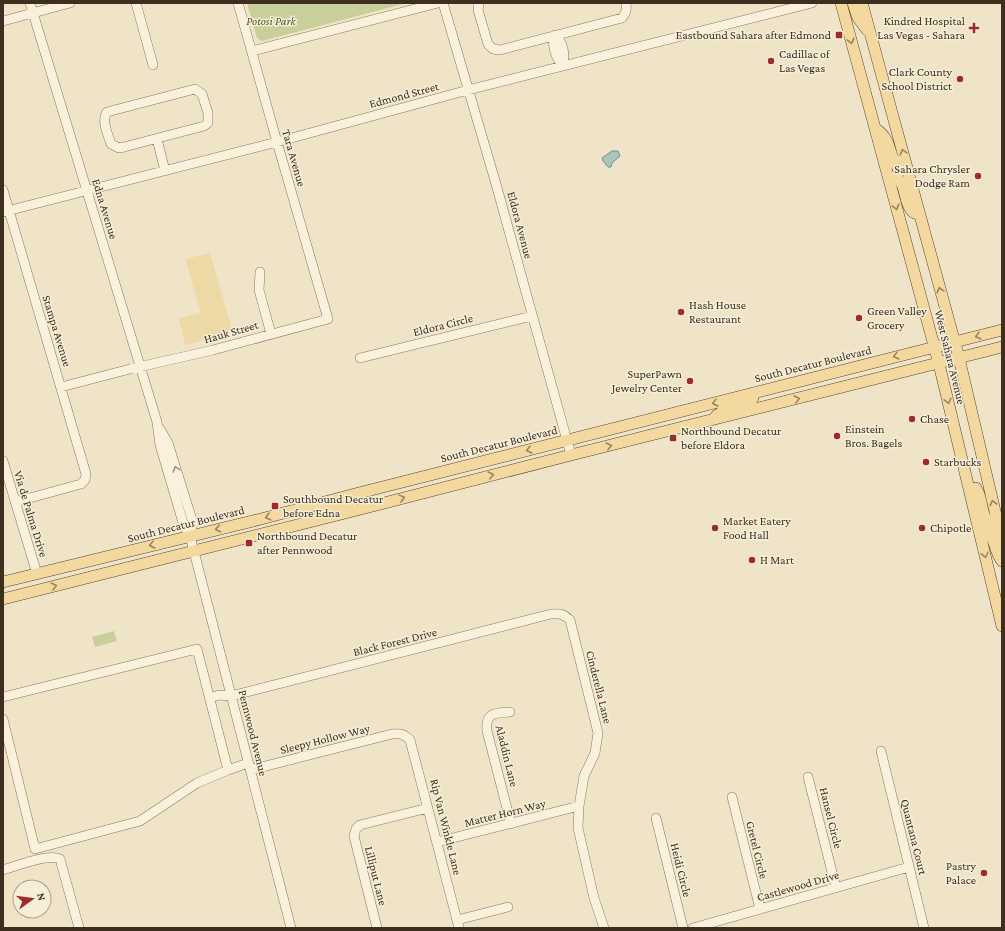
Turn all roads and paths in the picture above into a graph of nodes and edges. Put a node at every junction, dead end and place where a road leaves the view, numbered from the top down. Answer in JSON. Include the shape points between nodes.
{"nodes":[{"id":1,"x":30,"y":3,"type":"edge"},
{"id":2,"x":70,"y":3,"type":"edge"},
{"id":3,"x":136,"y":3,"type":"edge"},
{"id":4,"x":238,"y":3,"type":"edge"},
{"id":5,"x":438,"y":3,"type":"edge"},
{"id":6,"x":443,"y":3,"type":"edge"},
{"id":7,"x":479,"y":3,"type":"edge"},
{"id":8,"x":626,"y":3,"type":"edge"},
{"id":9,"x":812,"y":3,"type":"edge"},
{"id":10,"x":841,"y":3,"type":"edge"},
{"id":11,"x":853,"y":3,"type":"edge"},
{"id":12,"x":862,"y":3,"type":"edge"},
{"id":13,"x":33,"y":13,"type":"junction"},
{"id":14,"x":3,"y":20,"type":"edge"},
{"id":15,"x":870,"y":33,"type":"junction"},
{"id":16,"x":555,"y":35,"type":"junction"},
{"id":17,"x":252,"y":51,"type":"junction"},
{"id":18,"x":153,"y":65,"type":"dead end"},
{"id":19,"x":563,"y":66,"type":"junction"},
{"id":20,"x":468,"y":90,"type":"junction"},
{"id":21,"x":875,"y":129,"type":"junction"},
{"id":22,"x":157,"y":139,"type":"junction"},
{"id":23,"x":277,"y":142,"type":"junction"},
{"id":24,"x":908,"y":170,"type":"junction"},
{"id":25,"x":165,"y":171,"type":"junction"},
{"id":26,"x":888,"y":178,"type":"junction"},
{"id":27,"x":3,"y":190,"type":"edge"},
{"id":28,"x":88,"y":191,"type":"junction"},
{"id":29,"x":6,"y":211,"type":"edge"},
{"id":30,"x":920,"y":215,"type":"junction"},
{"id":31,"x":260,"y":272,"type":"dead end"},
{"id":32,"x":532,"y":316,"type":"junction"},
{"id":33,"x":328,"y":319,"type":"joint"},
{"id":34,"x":1002,"y":330,"type":"edge"},
{"id":35,"x":271,"y":334,"type":"junction"},
{"id":36,"x":954,"y":342,"type":"junction"},
{"id":37,"x":934,"y":347,"type":"junction"},
{"id":38,"x":1002,"y":347,"type":"edge"},
{"id":39,"x":360,"y":358,"type":"dead end"},
{"id":40,"x":959,"y":358,"type":"junction"},
{"id":41,"x":939,"y":364,"type":"junction"},
{"id":42,"x":140,"y":368,"type":"junction"},
{"id":43,"x":808,"y":379,"type":"junction"},
{"id":44,"x":61,"y":387,"type":"junction"},
{"id":45,"x":753,"y":393,"type":"junction"},
{"id":46,"x":759,"y":408,"type":"junction"},
{"id":47,"x":658,"y":417,"type":"junction"},
{"id":48,"x":706,"y":422,"type":"junction"},
{"id":49,"x":663,"y":432,"type":"junction"},
{"id":50,"x":567,"y":440,"type":"junction"},
{"id":51,"x":571,"y":455,"type":"junction"},
{"id":52,"x":3,"y":460,"type":"edge"},
{"id":53,"x":965,"y":471,"type":"junction"},
{"id":54,"x":438,"y":473,"type":"junction"},
{"id":55,"x":357,"y":493,"type":"junction"},
{"id":56,"x":15,"y":502,"type":"junction"},
{"id":57,"x":371,"y":507,"type":"junction"},
{"id":58,"x":312,"y":521,"type":"junction"},
{"id":59,"x":978,"y":528,"type":"junction"},
{"id":60,"x":999,"y":529,"type":"junction"},
{"id":61,"x":1002,"y":541,"type":"edge"},
{"id":62,"x":192,"y":544,"type":"junction"},
{"id":63,"x":1002,"y":562,"type":"edge"},
{"id":64,"x":37,"y":574,"type":"junction"},
{"id":65,"x":3,"y":582,"type":"edge"},
{"id":66,"x":3,"y":592,"type":"edge"},
{"id":67,"x":3,"y":599,"type":"edge"},
{"id":68,"x":566,"y":615,"type":"joint"},
{"id":69,"x":1002,"y":626,"type":"edge"},
{"id":70,"x":231,"y":696,"type":"junction"},
{"id":71,"x":3,"y":697,"type":"edge"},
{"id":72,"x":210,"y":702,"type":"junction"},
{"id":73,"x":510,"y":712,"type":"dead end"},
{"id":74,"x":3,"y":719,"type":"edge"},
{"id":75,"x":405,"y":735,"type":"joint"},
{"id":76,"x":881,"y":751,"type":"dead end"},
{"id":77,"x":249,"y":766,"type":"junction"},
{"id":78,"x":228,"y":770,"type":"junction"},
{"id":79,"x":808,"y":777,"type":"dead end"},
{"id":80,"x":732,"y":797,"type":"dead end"},
{"id":81,"x":579,"y":806,"type":"junction"},
{"id":82,"x":428,"y":808,"type":"junction"},
{"id":83,"x":656,"y":818,"type":"dead end"},
{"id":84,"x":511,"y":824,"type":"junction"},
{"id":85,"x":437,"y":842,"type":"junction"},
{"id":86,"x":909,"y":867,"type":"junction"},
{"id":87,"x":3,"y":870,"type":"edge"},
{"id":88,"x":836,"y":888,"type":"junction"},
{"id":89,"x":508,"y":907,"type":"dead end"},
{"id":90,"x":760,"y":909,"type":"junction"},
{"id":91,"x":458,"y":924,"type":"edge"},
{"id":92,"x":79,"y":928,"type":"edge"},
{"id":93,"x":290,"y":928,"type":"edge"},
{"id":94,"x":377,"y":928,"type":"edge"},
{"id":95,"x":604,"y":928,"type":"edge"},
{"id":96,"x":683,"y":928,"type":"edge"},
{"id":97,"x":693,"y":928,"type":"edge"},
{"id":98,"x":924,"y":928,"type":"edge"}],
"edges":[{"from":1,"to":13,"type":"street","name":"Edna Avenue"},
{"from":2,"to":13,"type":"street"},
{"from":3,"to":18,"type":"street"},
{"from":4,"to":17,"type":"street","name":"Tara Avenue"},
{"from":5,"to":17,"type":"street"},
{"from":6,"to":20,"type":"street","name":"Eldora Avenue"},
{"from":7,"to":16,"type":"street","via":[[478,10],[488,44],[493,49],[500,50]]},
{"from":8,"to":16,"type":"street","via":[[627,8],[622,18]]},
{"from":9,"to":19,"type":"street","name":"Edmond Street"},
{"from":10,"to":21,"type":"main road","name":"West Sahara Avenue","one_way":true},
{"from":11,"to":15,"type":"main road","via":[[858,18]]},
{"from":12,"to":15,"type":"main road","name":"West Sahara Avenue"},
{"from":13,"to":14,"type":"street"},
{"from":13,"to":28,"type":"street","name":"Edna Avenue"},
{"from":24,"to":15,"type":"main road","name":"West Sahara Avenue","one_way":true},
{"from":16,"to":19,"type":"street","via":[[560,39],[564,56]]},
{"from":17,"to":23,"type":"street","name":"Tara Avenue"},
{"from":19,"to":20,"type":"street","name":"Edmond Street"},
{"from":20,"to":23,"type":"street","name":"Edmond Street"},
{"from":20,"to":32,"type":"street","name":"Eldora Avenue"},
{"from":21,"to":24,"type":"main road","via":[[883,134],[897,167],[900,170]]},
{"from":21,"to":26,"type":"main road","name":"West Sahara Avenue"},
{"from":22,"to":22,"type":"street","via":[[198,129],[208,123],[208,113],[202,94],[198,90],[110,110],[105,115],[111,144],[115,146],[124,147]]},
{"from":22,"to":25,"type":"street"},
{"from":23,"to":25,"type":"street","name":"Edmond Street"},
{"from":23,"to":33,"type":"street","name":"Tara Avenue"},
{"from":24,"to":30,"type":"main road","name":"West Sahara Avenue"},
{"from":25,"to":28,"type":"street","name":"Edmond Street"},
{"from":26,"to":30,"type":"main road","via":[[895,177],[901,181],[912,211]]},
{"from":26,"to":37,"type":"main road","name":"West Sahara Avenue","one_way":true},
{"from":27,"to":29,"type":"street","name":"Stampa Avenue"},
{"from":28,"to":29,"type":"street","name":"Edmond Street"},
{"from":28,"to":42,"type":"street","name":"Edna Avenue"},
{"from":29,"to":44,"type":"street","name":"Stampa Avenue"},
{"from":36,"to":30,"type":"main road","name":"West Sahara Avenue","one_way":true},
{"from":31,"to":35,"type":"street","via":[[259,290]]},
{"from":32,"to":39,"type":"street","name":"Eldora Circle"},
{"from":32,"to":50,"type":"street","name":"Eldora Avenue"},
{"from":33,"to":35,"type":"street","name":"Hauk Street"},
{"from":34,"to":36,"type":"main road","name":"South Decatur Boulevard","one_way":true},
{"from":35,"to":42,"type":"street","name":"Hauk Street"},
{"from":36,"to":37,"type":"main road","name":"South Decatur Boulevard"},
{"from":36,"to":40,"type":"main road","name":"West Sahara Avenue"},
{"from":37,"to":41,"type":"main road","name":"West Sahara Avenue"},
{"from":37,"to":43,"type":"main road","name":"South Decatur Boulevard","one_way":true},
{"from":38,"to":40,"type":"main road","name":"South Decatur Boulevard"},
{"from":40,"to":41,"type":"main road","name":"South Decatur Boulevard"},
{"from":60,"to":40,"type":"main road","name":"West Sahara Avenue","one_way":true},
{"from":46,"to":41,"type":"main road","name":"South Decatur Boulevard","one_way":true},
{"from":41,"to":53,"type":"main road","name":"West Sahara Avenue","one_way":true},
{"from":42,"to":44,"type":"street","name":"Hauk Street"},
{"from":42,"to":62,"type":"street","name":"Edna Avenue","via":[[157,422],[168,443],[193,523]]},
{"from":43,"to":45,"type":"main road","name":"South Decatur Boulevard"},
{"from":43,"to":46,"type":"main road","via":[[762,399]]},
{"from":44,"to":56,"type":"street","name":"Stampa Avenue","via":[[86,474],[85,480],[81,484]]},
{"from":45,"to":47,"type":"main road","name":"South Decatur Boulevard","one_way":true},
{"from":45,"to":48,"type":"main road","via":[[751,401],[729,408]]},
{"from":46,"to":48,"type":"main road","name":"South Decatur Boulevard"},
{"from":47,"to":49,"type":"main road"},
{"from":47,"to":50,"type":"main road","name":"South Decatur Boulevard"},
{"from":48,"to":49,"type":"main road","name":"South Decatur Boulevard"},
{"from":51,"to":49,"type":"main road","name":"South Decatur Boulevard","one_way":true},
{"from":50,"to":51,"type":"street","name":"Eldora Avenue"},
{"from":50,"to":54,"type":"main road","name":"South Decatur Boulevard","one_way":true},
{"from":57,"to":51,"type":"main road","name":"South Decatur Boulevard","one_way":true},
{"from":52,"to":56,"type":"street","name":"Via de Palma Drive"},
{"from":53,"to":59,"type":"main road","name":"West Sahara Avenue"},
{"from":53,"to":60,"type":"main road","via":[[977,491],[984,516],[990,524]]},
{"from":54,"to":55,"type":"main road","name":"South Decatur Boulevard"},
{"from":54,"to":57,"type":"main road","via":[[424,484],[383,494]]},
{"from":55,"to":58,"type":"main road","via":[[357,499],[353,502],[322,512]]},
{"from":55,"to":62,"type":"main road","name":"South Decatur Boulevard","one_way":true,"via":[[261,519]]},
{"from":56,"to":64,"type":"street","name":"Via de Palma Drive"},
{"from":57,"to":58,"type":"main road","name":"South Decatur Boulevard"},
{"from":58,"to":62,"type":"main road","name":"South Decatur Boulevard"},
{"from":59,"to":63,"type":"main road","via":[[992,536]]},
{"from":59,"to":69,"type":"main road","name":"West Sahara Avenue","one_way":true},
{"from":60,"to":61,"type":"main road","name":"West Sahara Avenue"},
{"from":62,"to":64,"type":"main road","name":"South Decatur Boulevard","one_way":true},
{"from":67,"to":62,"type":"main road","name":"South Decatur Boulevard","one_way":true},
{"from":62,"to":70,"type":"street","name":"Pennwood Avenue"},
{"from":64,"to":65,"type":"main road","name":"South Decatur Boulevard"},
{"from":64,"to":66,"type":"main road","via":[[37,580],[30,585]]},
{"from":68,"to":70,"type":"street","name":"Black Forest Drive","via":[[551,614]]},
{"from":68,"to":81,"type":"street","name":"Cinderella Lane","via":[[570,620],[598,733],[595,753],[584,776]]},
{"from":70,"to":72,"type":"street","name":"Black Forest Drive","via":[[220,703]]},
{"from":70,"to":77,"type":"street","name":"Pennwood Avenue"},
{"from":71,"to":72,"type":"street","via":[[197,649]]},
{"from":72,"to":78,"type":"street"},
{"from":73,"to":84,"type":"street","name":"Aladdin Lane","via":[[496,713],[486,722]]},
{"from":74,"to":78,"type":"street","name":"Sleepy Hollow Way","via":[[35,849],[140,821],[197,783]]},
{"from":75,"to":77,"type":"street","name":"Sleepy Hollow Way","via":[[392,734]]},
{"from":75,"to":82,"type":"street","name":"Rip Van Winkle Lane","via":[[410,740]]},
{"from":76,"to":86,"type":"street","name":"Quantana Court"},
{"from":77,"to":78,"type":"street","name":"Sleepy Hollow Way"},
{"from":77,"to":93,"type":"street","name":"Pennwood Avenue"},
{"from":79,"to":88,"type":"street","name":"Hansel Circle"},
{"from":80,"to":90,"type":"street","name":"Gretel Circle"},
{"from":81,"to":84,"type":"street","name":"Matter Horn Way"},
{"from":81,"to":95,"type":"street","name":"Cinderella Lane","via":[[578,828],[594,898]]},
{"from":82,"to":85,"type":"street","name":"Rip Van Winkle Lane"},
{"from":82,"to":94,"type":"street","name":"Lilliput Lane","via":[[360,825],[356,829],[354,836]]},
{"from":83,"to":96,"type":"street","name":"Heidi Circle"},
{"from":84,"to":85,"type":"street","name":"Matter Horn Way"},
{"from":85,"to":91,"type":"street","name":"Rip Van Winkle Lane"},
{"from":86,"to":88,"type":"street","name":"Castlewood Drive"},
{"from":86,"to":98,"type":"street","name":"Quantana Court"},
{"from":87,"to":92,"type":"street","via":[[46,858],[60,859]]},
{"from":88,"to":90,"type":"street","name":"Castlewood Drive"},
{"from":89,"to":91,"type":"street"},
{"from":90,"to":97,"type":"street","name":"Castlewood Drive"}]}
